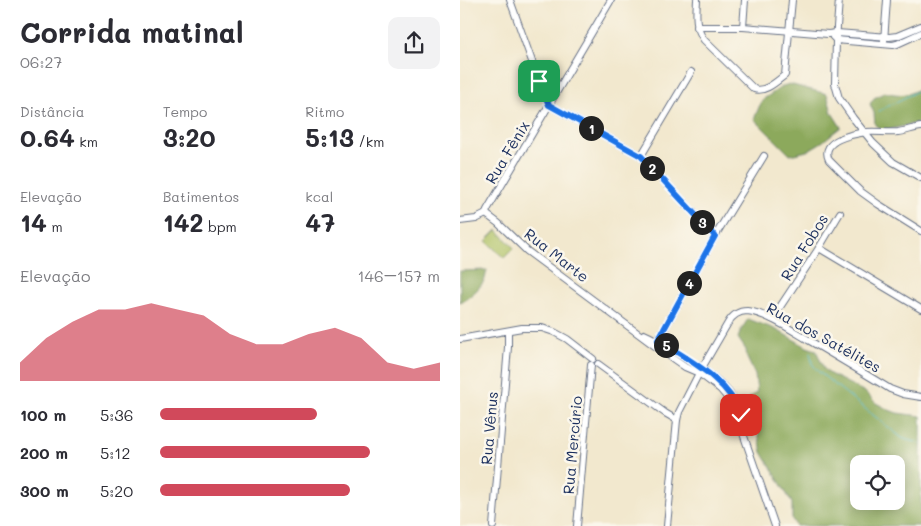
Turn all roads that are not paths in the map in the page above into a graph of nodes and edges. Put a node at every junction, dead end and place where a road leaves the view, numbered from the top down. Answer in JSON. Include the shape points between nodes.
{"nodes":[{"id":1,"x":510,"y":0,"type":"edge"},
{"id":2,"x":611,"y":0,"type":"edge"},
{"id":3,"x":697,"y":0,"type":"edge"},
{"id":4,"x":744,"y":0,"type":"edge"},
{"id":5,"x":792,"y":0,"type":"edge"},
{"id":6,"x":840,"y":0,"type":"edge"},
{"id":7,"x":886,"y":0,"type":"edge"},
{"id":8,"x":921,"y":26,"type":"edge"},
{"id":9,"x":743,"y":27,"type":"junction"},
{"id":10,"x":697,"y":28,"type":"junction"},
{"id":11,"x":790,"y":31,"type":"junction"},
{"id":12,"x":921,"y":34,"type":"edge"},
{"id":13,"x":837,"y":37,"type":"junction"},
{"id":14,"x":884,"y":37,"type":"junction"},
{"id":15,"x":883,"y":44,"type":"junction"},
{"id":16,"x":691,"y":72,"type":"dead end"},
{"id":17,"x":549,"y":105,"type":"junction"},
{"id":18,"x":921,"y":127,"type":"edge"},
{"id":19,"x":866,"y":132,"type":"junction"},
{"id":20,"x":641,"y":156,"type":"junction"},
{"id":21,"x":764,"y":156,"type":"dead end"},
{"id":22,"x":921,"y":178,"type":"edge"},
{"id":23,"x":840,"y":213,"type":"dead end"},
{"id":24,"x":486,"y":214,"type":"junction"},
{"id":25,"x":460,"y":220,"type":"edge"},
{"id":26,"x":921,"y":231,"type":"edge"},
{"id":27,"x":715,"y":236,"type":"junction"},
{"id":28,"x":819,"y":248,"type":"junction"},
{"id":29,"x":921,"y":309,"type":"edge"},
{"id":30,"x":772,"y":319,"type":"junction"},
{"id":31,"x":508,"y":331,"type":"junction"},
{"id":32,"x":460,"y":339,"type":"edge"},
{"id":33,"x":656,"y":343,"type":"junction"},
{"id":34,"x":594,"y":363,"type":"junction"},
{"id":35,"x":700,"y":371,"type":"junction"},
{"id":36,"x":921,"y":397,"type":"edge"},
{"id":37,"x":680,"y":412,"type":"junction"},
{"id":38,"x":665,"y":413,"type":"junction"},
{"id":39,"x":677,"y":420,"type":"junction"},
{"id":40,"x":493,"y":526,"type":"edge"},
{"id":41,"x":577,"y":526,"type":"edge"},
{"id":42,"x":667,"y":526,"type":"edge"},
{"id":43,"x":775,"y":526,"type":"edge"},
{"id":44,"x":779,"y":526,"type":"edge"}],
"edges":[{"from":1,"to":17,"type":"street"},
{"from":2,"to":17,"type":"street","name":"Rua Fênix"},
{"from":3,"to":10,"type":"street"},
{"from":4,"to":9,"type":"street"},
{"from":5,"to":11,"type":"street"},
{"from":6,"to":13,"type":"street"},
{"from":7,"to":14,"type":"street"},
{"from":8,"to":14,"type":"street","via":[[897,36]]},
{"from":9,"to":10,"type":"street"},
{"from":9,"to":11,"type":"street"},
{"from":10,"to":11,"type":"street","via":[[704,40],[756,90],[764,90],[785,75]]},
{"from":11,"to":13,"type":"street"},
{"from":12,"to":15,"type":"street","via":[[897,44]]},
{"from":13,"to":14,"type":"street"},
{"from":13,"to":15,"type":"street"},
{"from":13,"to":19,"type":"street","via":[[837,91],[847,112]]},
{"from":14,"to":15,"type":"street"},
{"from":16,"to":20,"type":"street"},
{"from":17,"to":20,"type":"street"},
{"from":17,"to":24,"type":"street","name":"Rua Fênix"},
{"from":18,"to":19,"type":"street","via":[[898,132]]},
{"from":19,"to":22,"type":"street","via":[[893,162]]},
{"from":19,"to":26,"type":"street","via":[[840,138],[831,144],[828,160],[860,191]]},
{"from":20,"to":27,"type":"street"},
{"from":21,"to":27,"type":"street"},
{"from":23,"to":28,"type":"street","name":"Rua Fobos"},
{"from":24,"to":25,"type":"street","via":[[476,219]]},
{"from":24,"to":33,"type":"street","name":"Rua Marte","via":[[527,251]]},
{"from":27,"to":33,"type":"street"},
{"from":28,"to":29,"type":"street"},
{"from":28,"to":30,"type":"street","name":"Rua Fobos"},
{"from":30,"to":35,"type":"street","name":"Rua dos Satélites","via":[[747,311],[736,314]]},
{"from":30,"to":36,"type":"street","name":"Rua dos Satélites","via":[[890,389]]},
{"from":31,"to":32,"type":"street"},
{"from":31,"to":34,"type":"street","via":[[532,327],[554,332]]},
{"from":31,"to":40,"type":"street","name":"Rua Vênus"},
{"from":33,"to":35,"type":"street","name":"Rua Marte"},
{"from":34,"to":38,"type":"street"},
{"from":34,"to":41,"type":"street","name":"Rua Mercúrio"},
{"from":35,"to":37,"type":"street","name":"Rua dos Satélites"},
{"from":35,"to":43,"type":"street","name":"Rua Marte","via":[[720,389],[737,416]]},
{"from":35,"to":44,"type":"street","name":"Rua Marte","via":[[723,386],[738,407]]},
{"from":37,"to":38,"type":"street"},
{"from":37,"to":39,"type":"street","name":"Rua dos Satélites"},
{"from":38,"to":39,"type":"street"},
{"from":39,"to":42,"type":"street","name":"Rua dos Satélites"}]}
